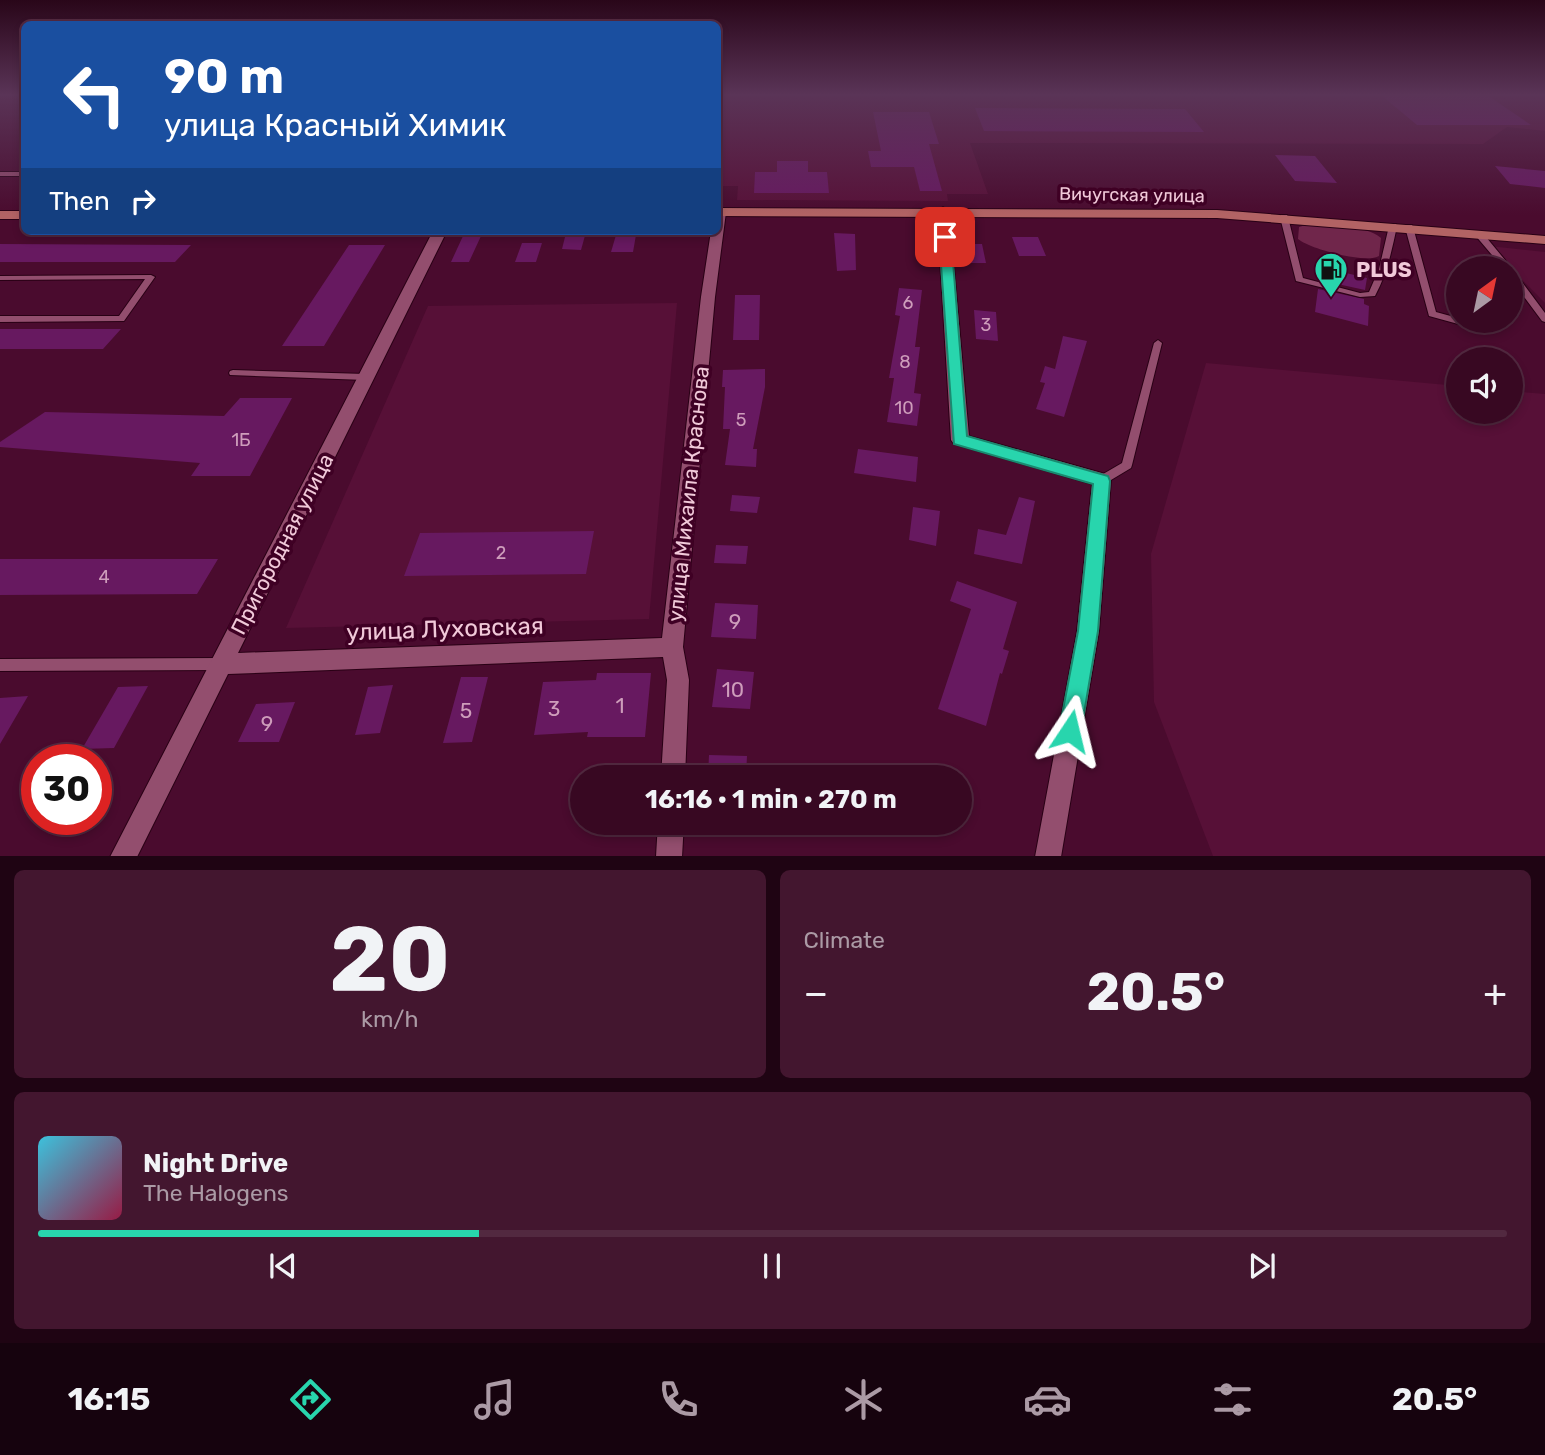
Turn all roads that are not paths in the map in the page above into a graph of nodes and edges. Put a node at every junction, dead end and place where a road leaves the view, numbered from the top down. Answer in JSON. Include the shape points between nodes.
{"nodes":[{"id":1,"x":0,"y":174,"type":"edge"},
{"id":2,"x":21,"y":174,"type":"edge"},
{"id":3,"x":943,"y":211,"type":"junction"},
{"id":4,"x":721,"y":212,"type":"edge"},
{"id":5,"x":0,"y":215,"type":"edge"},
{"id":6,"x":21,"y":215,"type":"edge"},
{"id":7,"x":1284,"y":217,"type":"junction"},
{"id":8,"x":1393,"y":226,"type":"junction"},
{"id":9,"x":1409,"y":227,"type":"junction"},
{"id":10,"x":1478,"y":233,"type":"junction"},
{"id":11,"x":438,"y":235,"type":"edge"},
{"id":12,"x":716,"y":235,"type":"edge"},
{"id":13,"x":1545,"y":240,"type":"edge"},
{"id":14,"x":1497,"y":256,"type":"edge"},
{"id":15,"x":0,"y":278,"type":"edge"},
{"id":16,"x":1523,"y":289,"type":"edge"},
{"id":17,"x":1446,"y":318,"type":"edge"},
{"id":18,"x":0,"y":319,"type":"edge"},
{"id":19,"x":1545,"y":319,"type":"edge"},
{"id":20,"x":1158,"y":343,"type":"dead end"},
{"id":21,"x":233,"y":373,"type":"dead end"},
{"id":22,"x":366,"y":377,"type":"junction"},
{"id":23,"x":1102,"y":481,"type":"junction"},
{"id":24,"x":671,"y":647,"type":"junction"},
{"id":25,"x":221,"y":664,"type":"junction"},
{"id":26,"x":1,"y":666,"type":"edge"},
{"id":27,"x":674,"y":765,"type":"edge"},
{"id":28,"x":670,"y":835,"type":"edge"},
{"id":29,"x":123,"y":856,"type":"edge"},
{"id":30,"x":669,"y":856,"type":"edge"},
{"id":31,"x":1048,"y":856,"type":"edge"}],
"edges":[{"from":1,"to":2,"type":"lane"},
{"from":3,"to":4,"type":"main road","name":"Вичугская улица"},
{"from":3,"to":7,"type":"main road","name":"Вичугская улица"},
{"from":3,"to":23,"type":"street","via":[[960,440]]},
{"from":5,"to":6,"type":"main road"},
{"from":7,"to":8,"type":"main road","name":"Вичугская улица"},
{"from":7,"to":8,"type":"lane","via":[[1299,279],[1360,295],[1372,294],[1380,279]]},
{"from":8,"to":9,"type":"main road","name":"Вичугская улица"},
{"from":9,"to":10,"type":"main road","name":"Вичугская улица"},
{"from":9,"to":17,"type":"lane","via":[[1432,314]]},
{"from":10,"to":13,"type":"main road","name":"Вичугская улица"},
{"from":10,"to":14,"type":"lane"},
{"from":11,"to":22,"type":"street","name":"Пригородная улица"},
{"from":12,"to":24,"type":"street","name":"улица Михаила Краснова"},
{"from":15,"to":18,"type":"lane","via":[[151,277],[121,319]]},
{"from":16,"to":19,"type":"lane"},
{"from":20,"to":23,"type":"lane","via":[[1126,465]]},
{"from":21,"to":22,"type":"lane"},
{"from":22,"to":25,"type":"street","name":"Пригородная улица"},
{"from":23,"to":31,"type":"street","via":[[1088,631]]},
{"from":24,"to":25,"type":"street","name":"улица Луховская"},
{"from":24,"to":27,"type":"street","name":"улица Михаила Краснова","via":[[678,680]]},
{"from":25,"to":26,"type":"lane"},
{"from":25,"to":29,"type":"street","name":"Пригородная улица"},
{"from":28,"to":30,"type":"street"}]}
